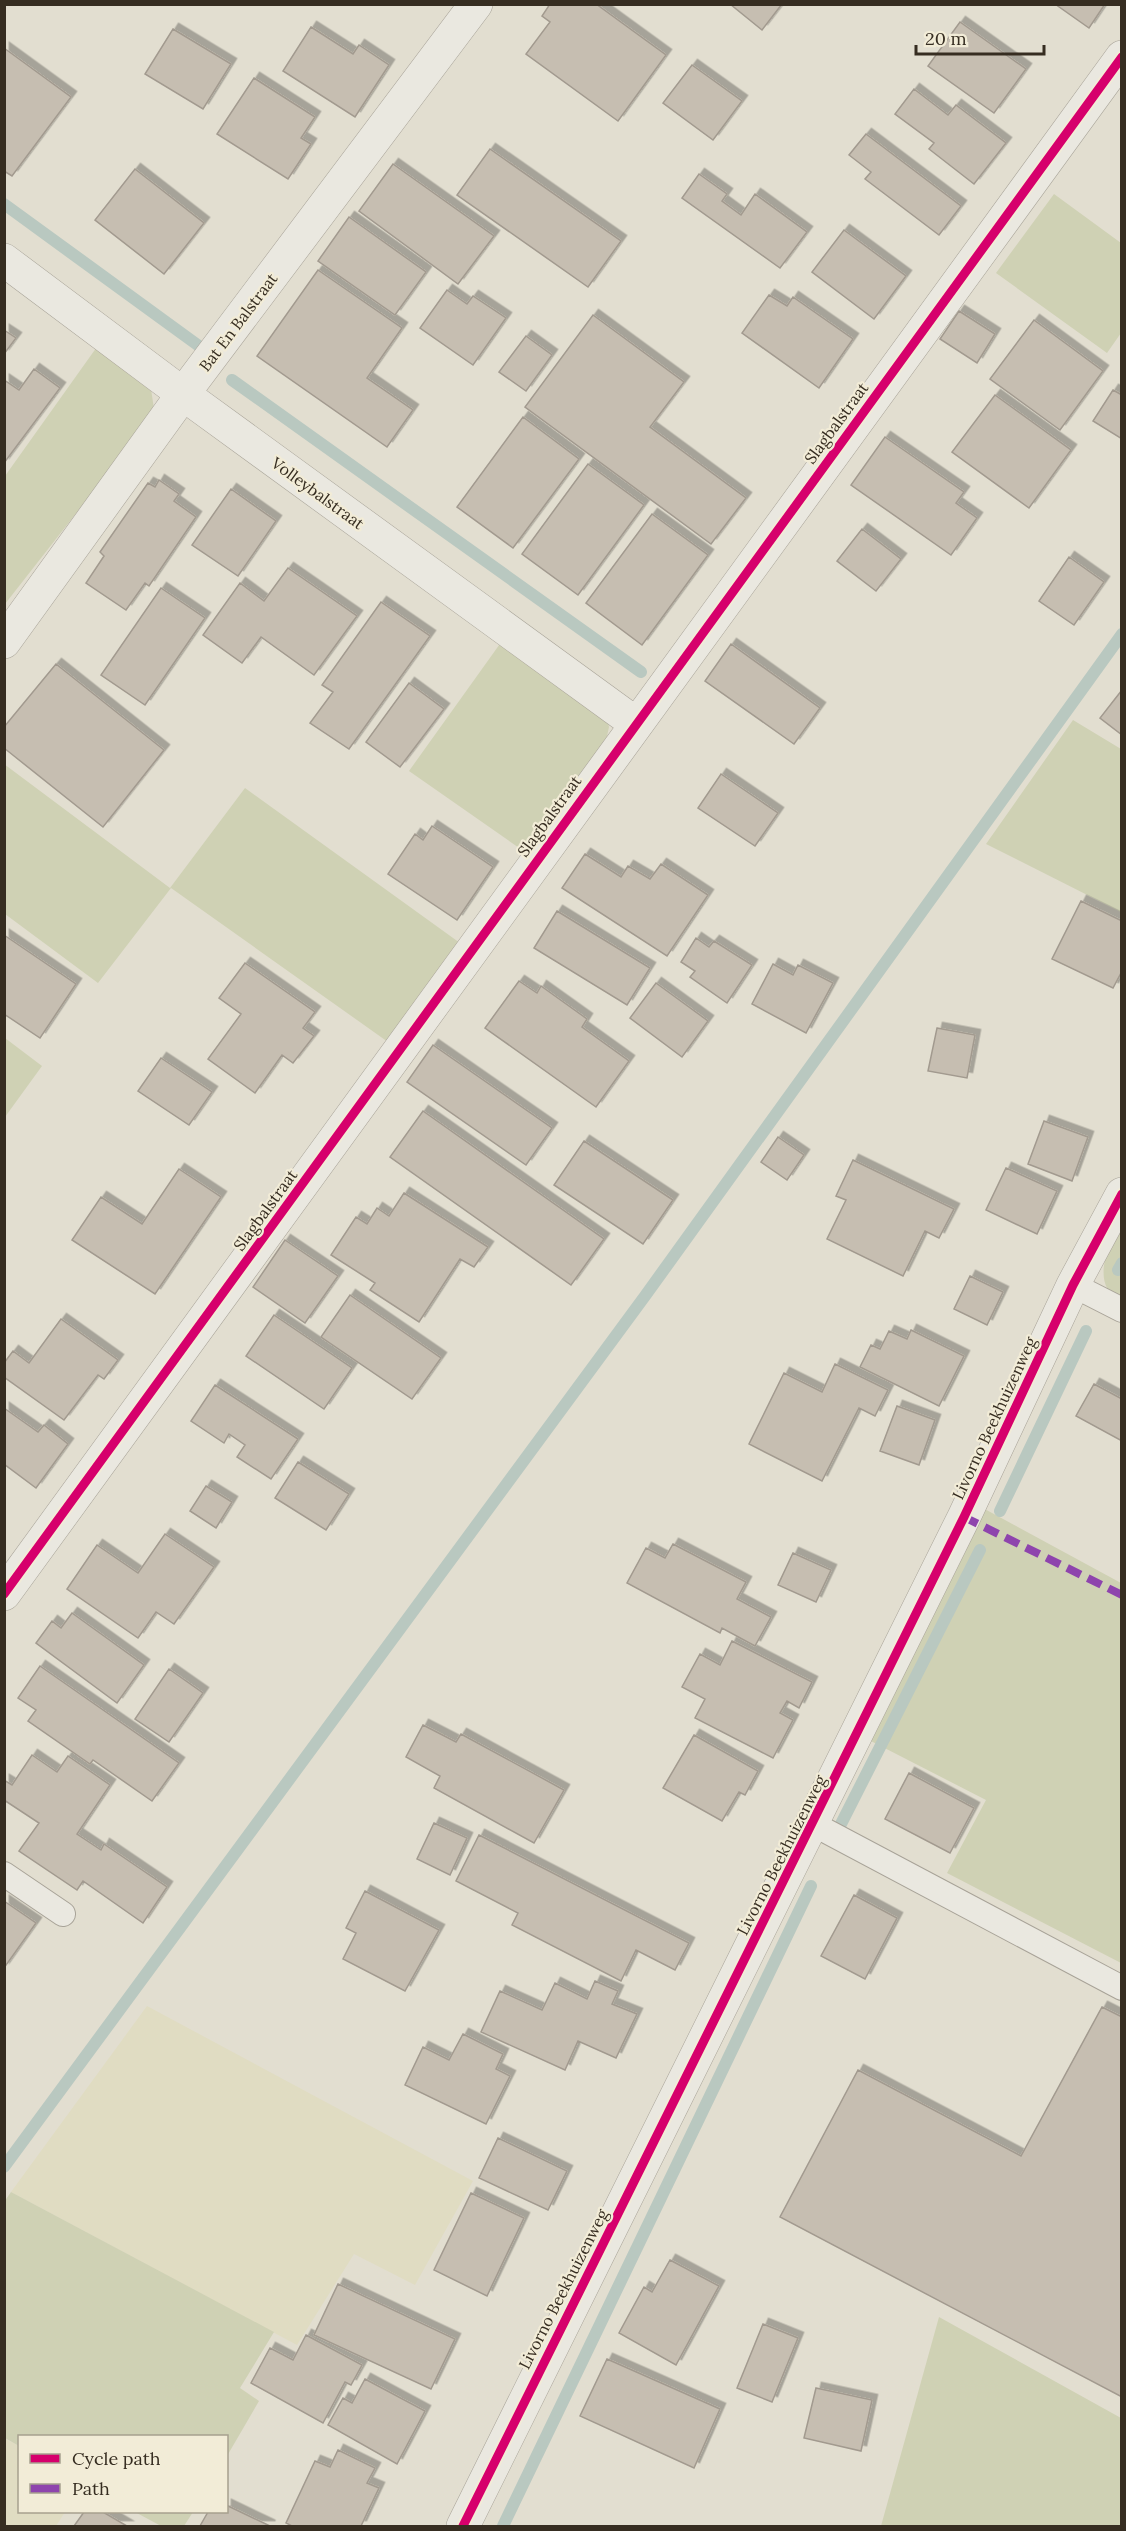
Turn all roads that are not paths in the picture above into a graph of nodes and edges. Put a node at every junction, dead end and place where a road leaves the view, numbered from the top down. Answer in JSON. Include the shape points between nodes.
{"nodes":[{"id":1,"x":476,"y":4,"type":"edge"},
{"id":2,"x":1122,"y":57,"type":"edge"},
{"id":3,"x":4,"y":260,"type":"edge"},
{"id":4,"x":183,"y":394,"type":"junction"},
{"id":5,"x":4,"y":642,"type":"edge"},
{"id":6,"x":635,"y":723,"type":"junction"},
{"id":7,"x":1122,"y":1194,"type":"edge"},
{"id":8,"x":1073,"y":1285,"type":"junction"},
{"id":9,"x":1122,"y":1310,"type":"edge"},
{"id":10,"x":4,"y":1594,"type":"edge"},
{"id":11,"x":813,"y":1824,"type":"junction"},
{"id":12,"x":4,"y":1874,"type":"edge"},
{"id":13,"x":63,"y":1914,"type":"dead end"},
{"id":14,"x":1122,"y":1988,"type":"edge"},
{"id":15,"x":463,"y":2526,"type":"edge"}],
"edges":[{"from":1,"to":4,"type":"street","name":"Bat En Balstraat"},
{"from":2,"to":6,"type":"street","name":"Slagbalstraat"},
{"from":3,"to":4,"type":"street","name":"Volleybalstraat"},
{"from":4,"to":5,"type":"street","name":"Bat En Balstraat"},
{"from":4,"to":6,"type":"street","name":"Volleybalstraat"},
{"from":6,"to":10,"type":"street","name":"Slagbalstraat"},
{"from":7,"to":8,"type":"street","name":"Livorno Beekhuizenweg"},
{"from":8,"to":9,"type":"lane"},
{"from":8,"to":11,"type":"street","name":"Livorno Beekhuizenweg"},
{"from":11,"to":14,"type":"lane"},
{"from":11,"to":15,"type":"street","name":"Livorno Beekhuizenweg"},
{"from":12,"to":13,"type":"lane"}]}
